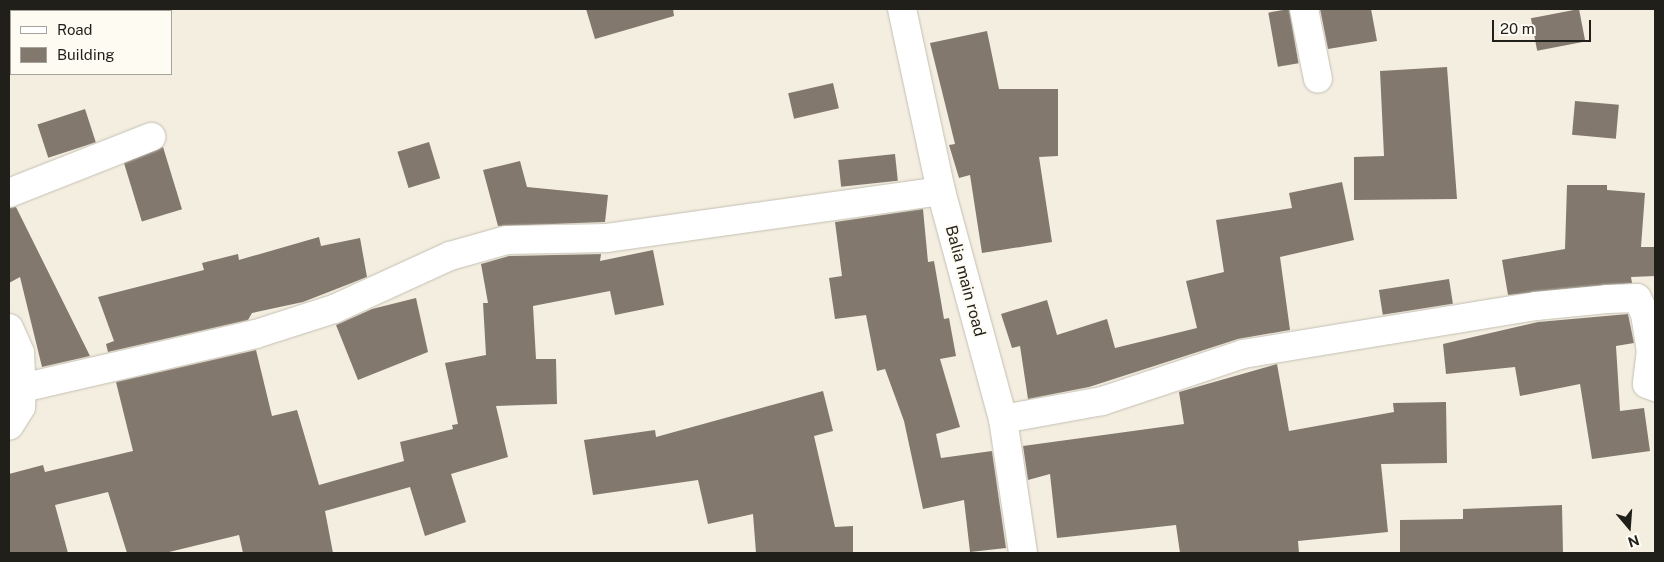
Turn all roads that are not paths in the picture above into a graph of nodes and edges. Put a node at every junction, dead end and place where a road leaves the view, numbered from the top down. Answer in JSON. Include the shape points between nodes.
{"nodes":[{"id":1,"x":902,"y":9,"type":"edge"},
{"id":2,"x":1304,"y":9,"type":"edge"},
{"id":3,"x":1318,"y":79,"type":"dead end"},
{"id":4,"x":150,"y":138,"type":"dead end"},
{"id":5,"x":940,"y":191,"type":"junction"},
{"id":6,"x":9,"y":193,"type":"edge"},
{"id":7,"x":9,"y":328,"type":"edge"},
{"id":8,"x":1655,"y":387,"type":"edge"},
{"id":9,"x":22,"y":388,"type":"junction"},
{"id":10,"x":1003,"y":419,"type":"junction"},
{"id":11,"x":9,"y":426,"type":"edge"},
{"id":12,"x":1023,"y":553,"type":"edge"}],
"edges":[{"from":1,"to":5,"type":"street","name":"Balia main road"},
{"from":2,"to":3,"type":"street"},
{"from":4,"to":6,"type":"street"},
{"from":5,"to":9,"type":"street","via":[[608,238],[507,240],[450,256],[334,309],[256,334]]},
{"from":5,"to":10,"type":"street","name":"Balia main road"},
{"from":7,"to":9,"type":"street","via":[[20,353]]},
{"from":8,"to":10,"type":"street","via":[[1647,384],[1651,350],[1645,314],[1636,298],[1607,299],[1536,306],[1243,354],[1102,401]]},
{"from":9,"to":11,"type":"street","via":[[21,407]]},
{"from":10,"to":12,"type":"street","name":"Balia main road"}]}
